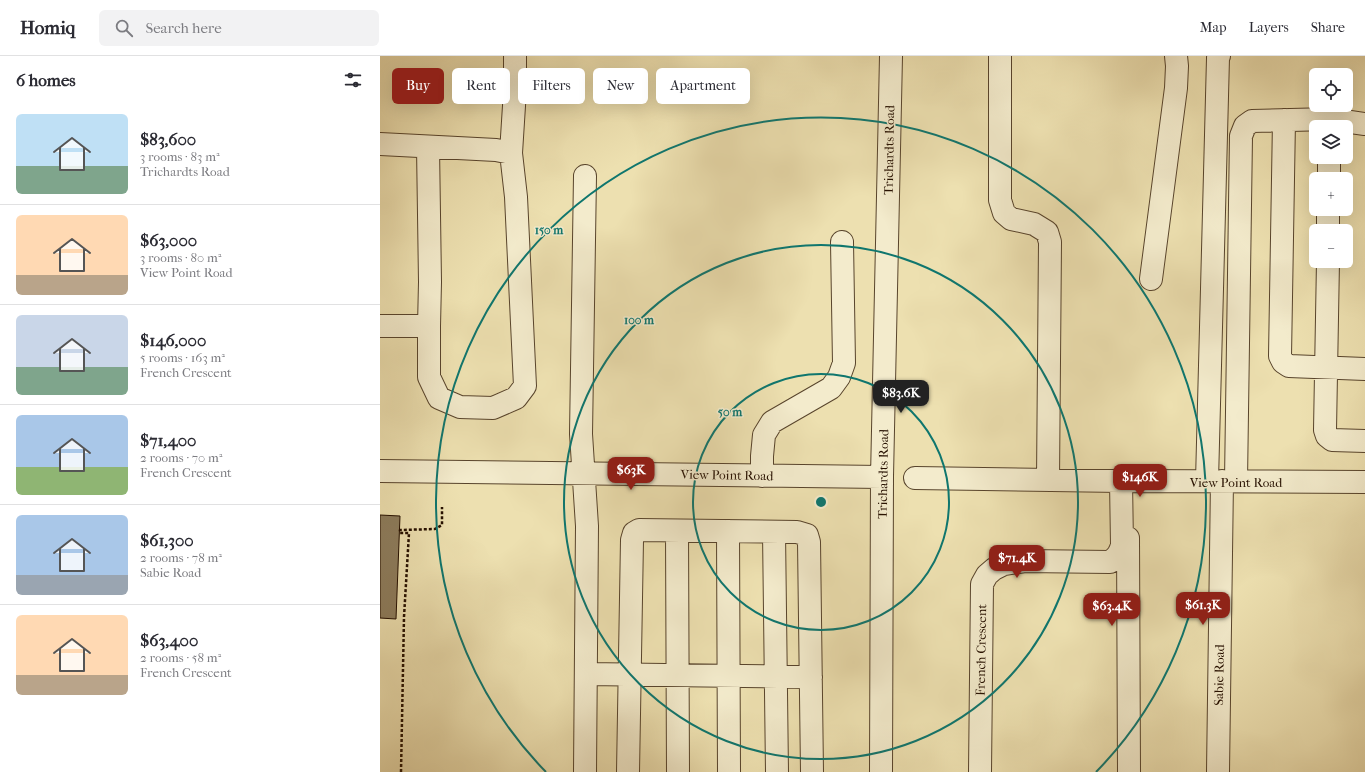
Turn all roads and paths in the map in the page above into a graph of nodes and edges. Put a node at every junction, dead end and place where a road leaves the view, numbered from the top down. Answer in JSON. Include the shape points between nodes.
{"nodes":[{"id":1,"x":515,"y":56,"type":"edge"},
{"id":2,"x":891,"y":56,"type":"edge"},
{"id":3,"x":1000,"y":56,"type":"edge"},
{"id":4,"x":1176,"y":56,"type":"edge"},
{"id":5,"x":1219,"y":56,"type":"edge"},
{"id":6,"x":1284,"y":120,"type":"junction"},
{"id":7,"x":1309,"y":122,"type":"edge"},
{"id":8,"x":1353,"y":124,"type":"edge"},
{"id":9,"x":1365,"y":124,"type":"edge"},
{"id":10,"x":380,"y":144,"type":"edge"},
{"id":11,"x":428,"y":147,"type":"junction"},
{"id":12,"x":511,"y":153,"type":"junction"},
{"id":13,"x":585,"y":176,"type":"dead end"},
{"id":14,"x":842,"y":242,"type":"dead end"},
{"id":15,"x":1328,"y":268,"type":"edge"},
{"id":16,"x":1151,"y":279,"type":"dead end"},
{"id":17,"x":380,"y":326,"type":"edge"},
{"id":18,"x":429,"y":326,"type":"junction"},
{"id":19,"x":1326,"y":368,"type":"junction"},
{"id":20,"x":1365,"y":369,"type":"edge"},
{"id":21,"x":1365,"y":441,"type":"edge"},
{"id":22,"x":380,"y":471,"type":"edge"},
{"id":23,"x":584,"y":474,"type":"junction"},
{"id":24,"x":762,"y":476,"type":"junction"},
{"id":25,"x":882,"y":477,"type":"junction"},
{"id":26,"x":915,"y":478,"type":"dead end"},
{"id":27,"x":1048,"y":480,"type":"junction"},
{"id":28,"x":1124,"y":481,"type":"junction"},
{"id":29,"x":1222,"y":481,"type":"junction"},
{"id":30,"x":1365,"y":482,"type":"edge"},
{"id":31,"x":442,"y":507,"type":"dead end"},
{"id":32,"x":677,"y":531,"type":"junction"},
{"id":33,"x":728,"y":531,"type":"junction"},
{"id":34,"x":774,"y":532,"type":"junction"},
{"id":35,"x":586,"y":674,"type":"junction"},
{"id":36,"x":630,"y":674,"type":"junction"},
{"id":37,"x":678,"y":675,"type":"junction"},
{"id":38,"x":729,"y":675,"type":"junction"},
{"id":39,"x":777,"y":676,"type":"junction"},
{"id":40,"x":811,"y":677,"type":"junction"},
{"id":41,"x":401,"y":772,"type":"edge"},
{"id":42,"x":585,"y":772,"type":"edge"},
{"id":43,"x":628,"y":772,"type":"edge"},
{"id":44,"x":678,"y":772,"type":"edge"},
{"id":45,"x":729,"y":772,"type":"edge"},
{"id":46,"x":777,"y":772,"type":"edge"},
{"id":47,"x":812,"y":772,"type":"edge"},
{"id":48,"x":881,"y":772,"type":"edge"},
{"id":49,"x":980,"y":772,"type":"edge"},
{"id":50,"x":1129,"y":772,"type":"edge"},
{"id":51,"x":1218,"y":772,"type":"edge"}],
"edges":[{"from":1,"to":12,"type":"street"},
{"from":2,"to":25,"type":"street","name":"Trichardts Road"},
{"from":3,"to":27,"type":"street","via":[[1000,200],[1004,213],[1011,219],[1034,224],[1047,232],[1050,242]]},
{"from":4,"to":16,"type":"street","via":[[1176,88]]},
{"from":5,"to":29,"type":"street"},
{"from":6,"to":7,"type":"street"},
{"from":6,"to":19,"type":"street","via":[[1280,356],[1289,366]]},
{"from":6,"to":29,"type":"street","via":[[1252,121],[1245,126],[1241,136]]},
{"from":8,"to":9,"type":"street"},
{"from":10,"to":11,"type":"street"},
{"from":11,"to":12,"type":"street"},
{"from":11,"to":18,"type":"street"},
{"from":12,"to":18,"type":"street","via":[[516,197],[524,386],[516,398],[493,408],[460,407],[439,398],[429,377]]},
{"from":13,"to":23,"type":"street","via":[[582,434]]},
{"from":14,"to":24,"type":"street","via":[[844,363],[839,377],[831,388],[772,422],[764,435]]},
{"from":15,"to":19,"type":"street"},
{"from":17,"to":18,"type":"street"},
{"from":19,"to":20,"type":"street"},
{"from":19,"to":21,"type":"street","via":[[1327,436],[1332,440]]},
{"from":22,"to":23,"type":"street","name":"View Point Road"},
{"from":23,"to":24,"type":"street","name":"View Point Road"},
{"from":23,"to":35,"type":"street","via":[[587,526]]},
{"from":24,"to":25,"type":"street","name":"View Point Road"},
{"from":25,"to":48,"type":"street","name":"Trichardts Road"},
{"from":26,"to":27,"type":"street","name":"View Point Road"},
{"from":27,"to":28,"type":"street","name":"View Point Road"},
{"from":28,"to":29,"type":"street","name":"View Point Road"},
{"from":28,"to":49,"type":"street","name":"French Crescent","via":[[1122,545],[1121,552],[1116,558],[1110,562],[1024,561],[1004,564],[987,575],[982,584]]},
{"from":28,"to":50,"type":"street"},
{"from":29,"to":30,"type":"street","name":"View Point Road"},
{"from":29,"to":51,"type":"street","name":"Sabie Road"},
{"from":31,"to":41,"type":"path","via":[[442,525],[435,529],[400,530],[400,533],[409,533],[404,617]]},
{"from":32,"to":33,"type":"street"},
{"from":32,"to":36,"type":"street","via":[[639,530],[634,533]]},
{"from":32,"to":37,"type":"street"},
{"from":33,"to":34,"type":"street"},
{"from":33,"to":38,"type":"street"},
{"from":34,"to":39,"type":"street"},
{"from":34,"to":40,"type":"street","via":[[798,532],[807,535],[809,542]]},
{"from":35,"to":36,"type":"street"},
{"from":35,"to":42,"type":"street"},
{"from":36,"to":37,"type":"street"},
{"from":36,"to":43,"type":"street"},
{"from":37,"to":38,"type":"street"},
{"from":37,"to":44,"type":"street"},
{"from":38,"to":39,"type":"street"},
{"from":38,"to":45,"type":"street"},
{"from":39,"to":40,"type":"street"},
{"from":39,"to":46,"type":"street"},
{"from":40,"to":47,"type":"street"}]}
